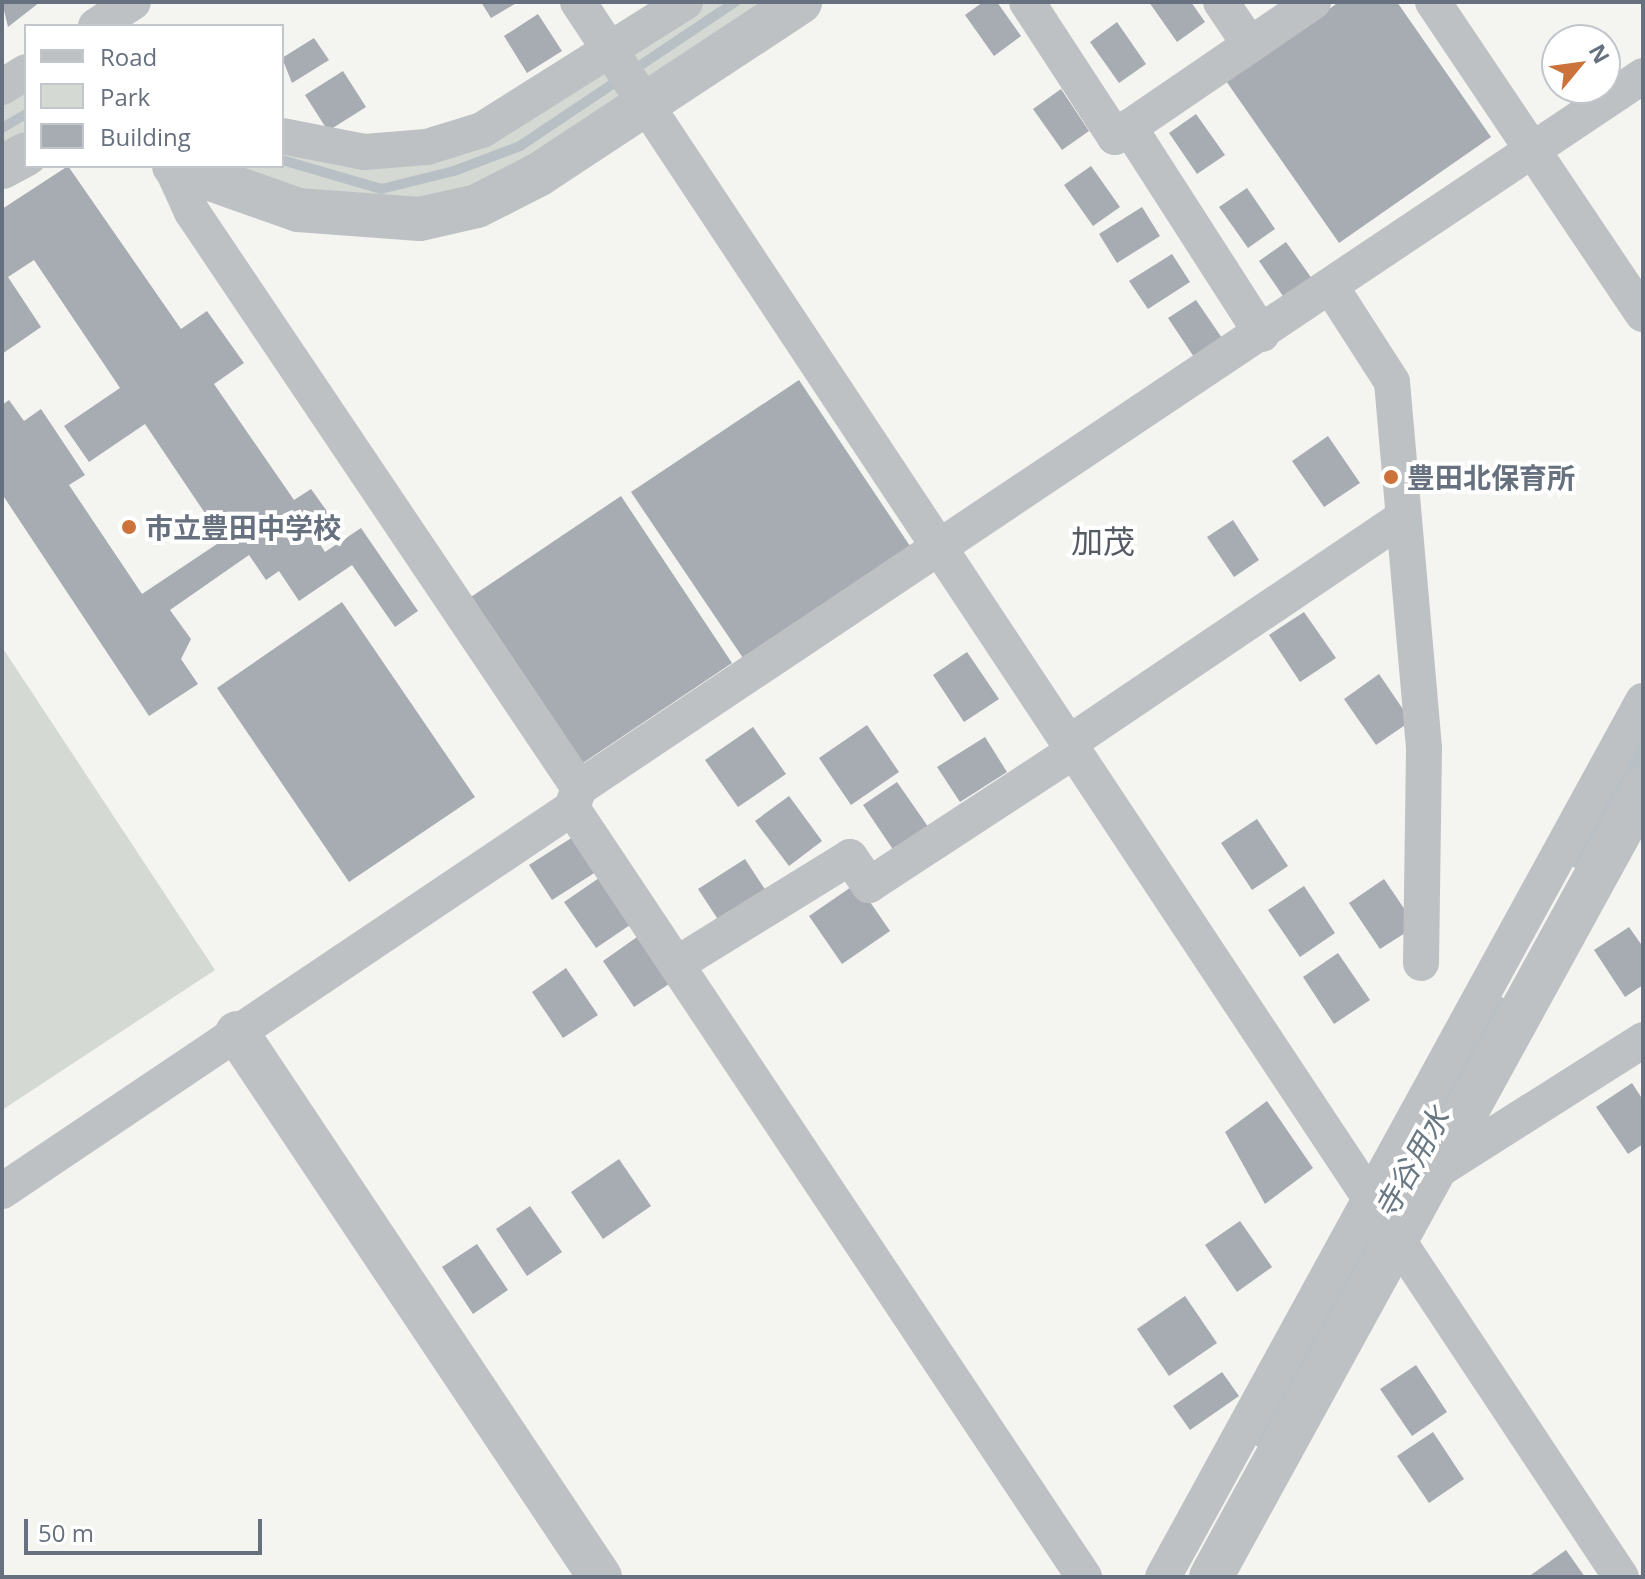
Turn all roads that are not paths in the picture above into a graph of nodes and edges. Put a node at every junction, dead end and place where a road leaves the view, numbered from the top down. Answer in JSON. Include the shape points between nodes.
{"nodes":[{"id":1,"x":133,"y":2,"type":"edge"},
{"id":2,"x":578,"y":2,"type":"edge"},
{"id":3,"x":685,"y":2,"type":"edge"},
{"id":4,"x":800,"y":2,"type":"edge"},
{"id":5,"x":1027,"y":2,"type":"edge"},
{"id":6,"x":1221,"y":2,"type":"edge"},
{"id":7,"x":1313,"y":2,"type":"edge"},
{"id":8,"x":1433,"y":2,"type":"edge"},
{"id":9,"x":99,"y":24,"type":"edge"},
{"id":10,"x":1250,"y":45,"type":"junction"},
{"id":11,"x":611,"y":52,"type":"junction"},
{"id":12,"x":24,"y":73,"type":"edge"},
{"id":13,"x":1643,"y":76,"type":"edge"},
{"id":14,"x":2,"y":87,"type":"edge"},
{"id":15,"x":645,"y":106,"type":"junction"},
{"id":16,"x":1129,"y":127,"type":"junction"},
{"id":17,"x":284,"y":136,"type":"edge"},
{"id":18,"x":1532,"y":150,"type":"junction"},
{"id":19,"x":24,"y":155,"type":"edge"},
{"id":20,"x":2,"y":167,"type":"edge"},
{"id":21,"x":173,"y":168,"type":"edge"},
{"id":22,"x":178,"y":168,"type":"edge"},
{"id":23,"x":1331,"y":287,"type":"junction"},
{"id":24,"x":1643,"y":314,"type":"edge"},
{"id":25,"x":1262,"y":334,"type":"junction"},
{"id":26,"x":1403,"y":518,"type":"junction"},
{"id":27,"x":939,"y":550,"type":"junction"},
{"id":28,"x":1643,"y":701,"type":"edge"},
{"id":29,"x":1072,"y":747,"type":"junction"},
{"id":30,"x":1643,"y":790,"type":"edge"},
{"id":31,"x":575,"y":798,"type":"junction"},
{"id":32,"x":1421,"y":963,"type":"dead end"},
{"id":33,"x":677,"y":964,"type":"junction"},
{"id":34,"x":237,"y":1033,"type":"junction"},
{"id":35,"x":1643,"y":1040,"type":"edge"},
{"id":36,"x":1428,"y":1177,"type":"junction"},
{"id":37,"x":2,"y":1191,"type":"edge"},
{"id":38,"x":1372,"y":1196,"type":"junction"},
{"id":39,"x":1397,"y":1236,"type":"junction"},
{"id":40,"x":600,"y":1577,"type":"edge"},
{"id":41,"x":1084,"y":1577,"type":"edge"},
{"id":42,"x":1163,"y":1577,"type":"edge"},
{"id":43,"x":1211,"y":1577,"type":"edge"},
{"id":44,"x":1621,"y":1577,"type":"edge"}],
"edges":[{"from":1,"to":9,"type":"street"},
{"from":2,"to":11,"type":"street"},
{"from":3,"to":11,"type":"street"},
{"from":4,"to":15,"type":"street"},
{"from":5,"to":16,"type":"street","via":[[1115,137]]},
{"from":6,"to":10,"type":"street"},
{"from":7,"to":10,"type":"street"},
{"from":8,"to":18,"type":"street"},
{"from":10,"to":16,"type":"street"},
{"from":11,"to":15,"type":"street"},
{"from":11,"to":17,"type":"street","via":[[515,113],[427,147],[364,152]]},
{"from":12,"to":14,"type":"street"},
{"from":13,"to":18,"type":"street"},
{"from":15,"to":22,"type":"street","via":[[477,206],[420,219],[298,210]]},
{"from":15,"to":27,"type":"street"},
{"from":16,"to":25,"type":"street"},
{"from":18,"to":23,"type":"street"},
{"from":18,"to":24,"type":"street"},
{"from":19,"to":20,"type":"street"},
{"from":21,"to":31,"type":"street","via":[[192,212]]},
{"from":23,"to":25,"type":"street"},
{"from":23,"to":26,"type":"street","via":[[1392,382]]},
{"from":25,"to":27,"type":"street"},
{"from":26,"to":29,"type":"street"},
{"from":26,"to":32,"type":"street","via":[[1424,749]]},
{"from":27,"to":29,"type":"street"},
{"from":27,"to":31,"type":"street"},
{"from":28,"to":38,"type":"street"},
{"from":29,"to":33,"type":"street","via":[[869,885],[850,857]]},
{"from":29,"to":38,"type":"street"},
{"from":30,"to":36,"type":"street"},
{"from":31,"to":33,"type":"street"},
{"from":31,"to":34,"type":"street"},
{"from":33,"to":41,"type":"street"},
{"from":34,"to":37,"type":"street"},
{"from":34,"to":40,"type":"street"},
{"from":35,"to":36,"type":"street"},
{"from":36,"to":39,"type":"street"},
{"from":38,"to":39,"type":"street"},
{"from":38,"to":42,"type":"street"},
{"from":39,"to":43,"type":"street"},
{"from":39,"to":44,"type":"street"}]}
